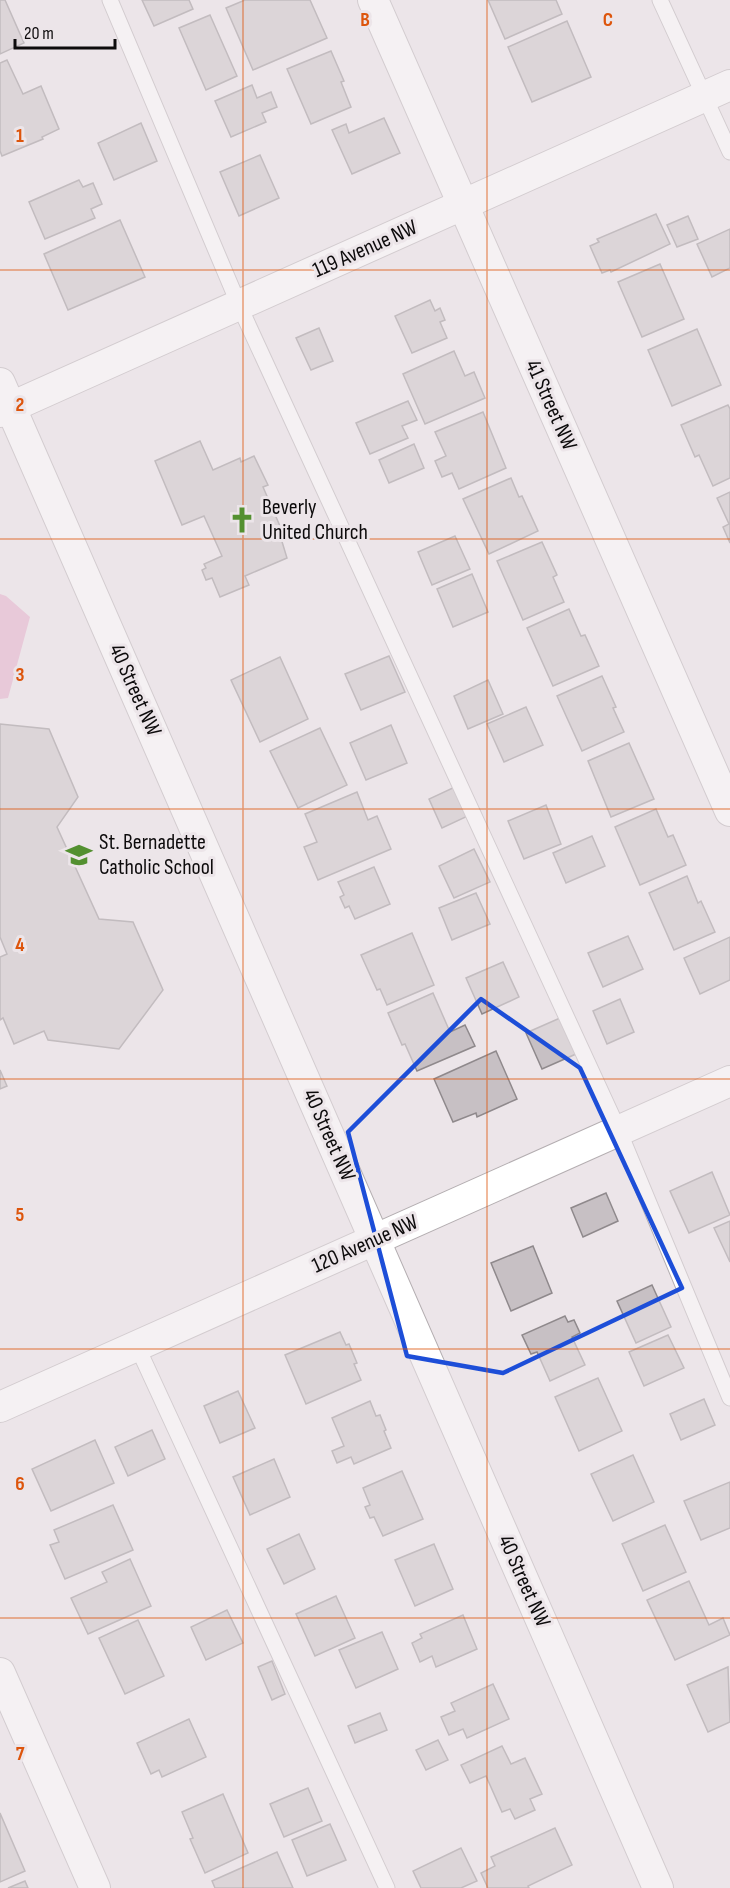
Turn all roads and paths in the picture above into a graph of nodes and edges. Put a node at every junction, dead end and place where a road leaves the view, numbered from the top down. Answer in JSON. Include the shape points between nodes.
{"nodes":[{"id":1,"x":110,"y":0,"type":"edge"},
{"id":2,"x":373,"y":0,"type":"edge"},
{"id":3,"x":660,"y":0,"type":"edge"},
{"id":4,"x":717,"y":91,"type":"edge"},
{"id":5,"x":730,"y":152,"type":"edge"},
{"id":6,"x":463,"y":205,"type":"junction"},
{"id":7,"x":239,"y":304,"type":"junction"},
{"id":8,"x":4,"y":400,"type":"edge"},
{"id":9,"x":730,"y":811,"type":"edge"},
{"id":10,"x":730,"y":1081,"type":"edge"},
{"id":11,"x":619,"y":1131,"type":"junction"},
{"id":12,"x":375,"y":1240,"type":"junction"},
{"id":13,"x":137,"y":1346,"type":"junction"},
{"id":14,"x":730,"y":1398,"type":"edge"},
{"id":15,"x":0,"y":1407,"type":"edge"},
{"id":16,"x":0,"y":1673,"type":"edge"},
{"id":17,"x":95,"y":1888,"type":"edge"},
{"id":18,"x":387,"y":1888,"type":"edge"},
{"id":19,"x":658,"y":1888,"type":"edge"}],
"edges":[{"from":1,"to":7,"type":"lane"},
{"from":2,"to":6,"type":"street","name":"41 Street NW"},
{"from":3,"to":4,"type":"lane"},
{"from":4,"to":5,"type":"lane"},
{"from":4,"to":6,"type":"street","name":"119 Avenue NW"},
{"from":6,"to":7,"type":"street","name":"119 Avenue NW"},
{"from":6,"to":9,"type":"street","name":"41 Street NW"},
{"from":7,"to":8,"type":"street","name":"119 Avenue NW"},
{"from":7,"to":11,"type":"lane"},
{"from":8,"to":12,"type":"street","name":"40 Street NW"},
{"from":10,"to":11,"type":"street","name":"120 Avenue NW"},
{"from":11,"to":12,"type":"street","name":"120 Avenue NW"},
{"from":11,"to":14,"type":"lane"},
{"from":12,"to":13,"type":"street","name":"120 Avenue NW"},
{"from":12,"to":19,"type":"street","name":"40 Street NW"},
{"from":13,"to":15,"type":"street","name":"120 Avenue NW"},
{"from":13,"to":18,"type":"lane"},
{"from":16,"to":17,"type":"street"}]}
